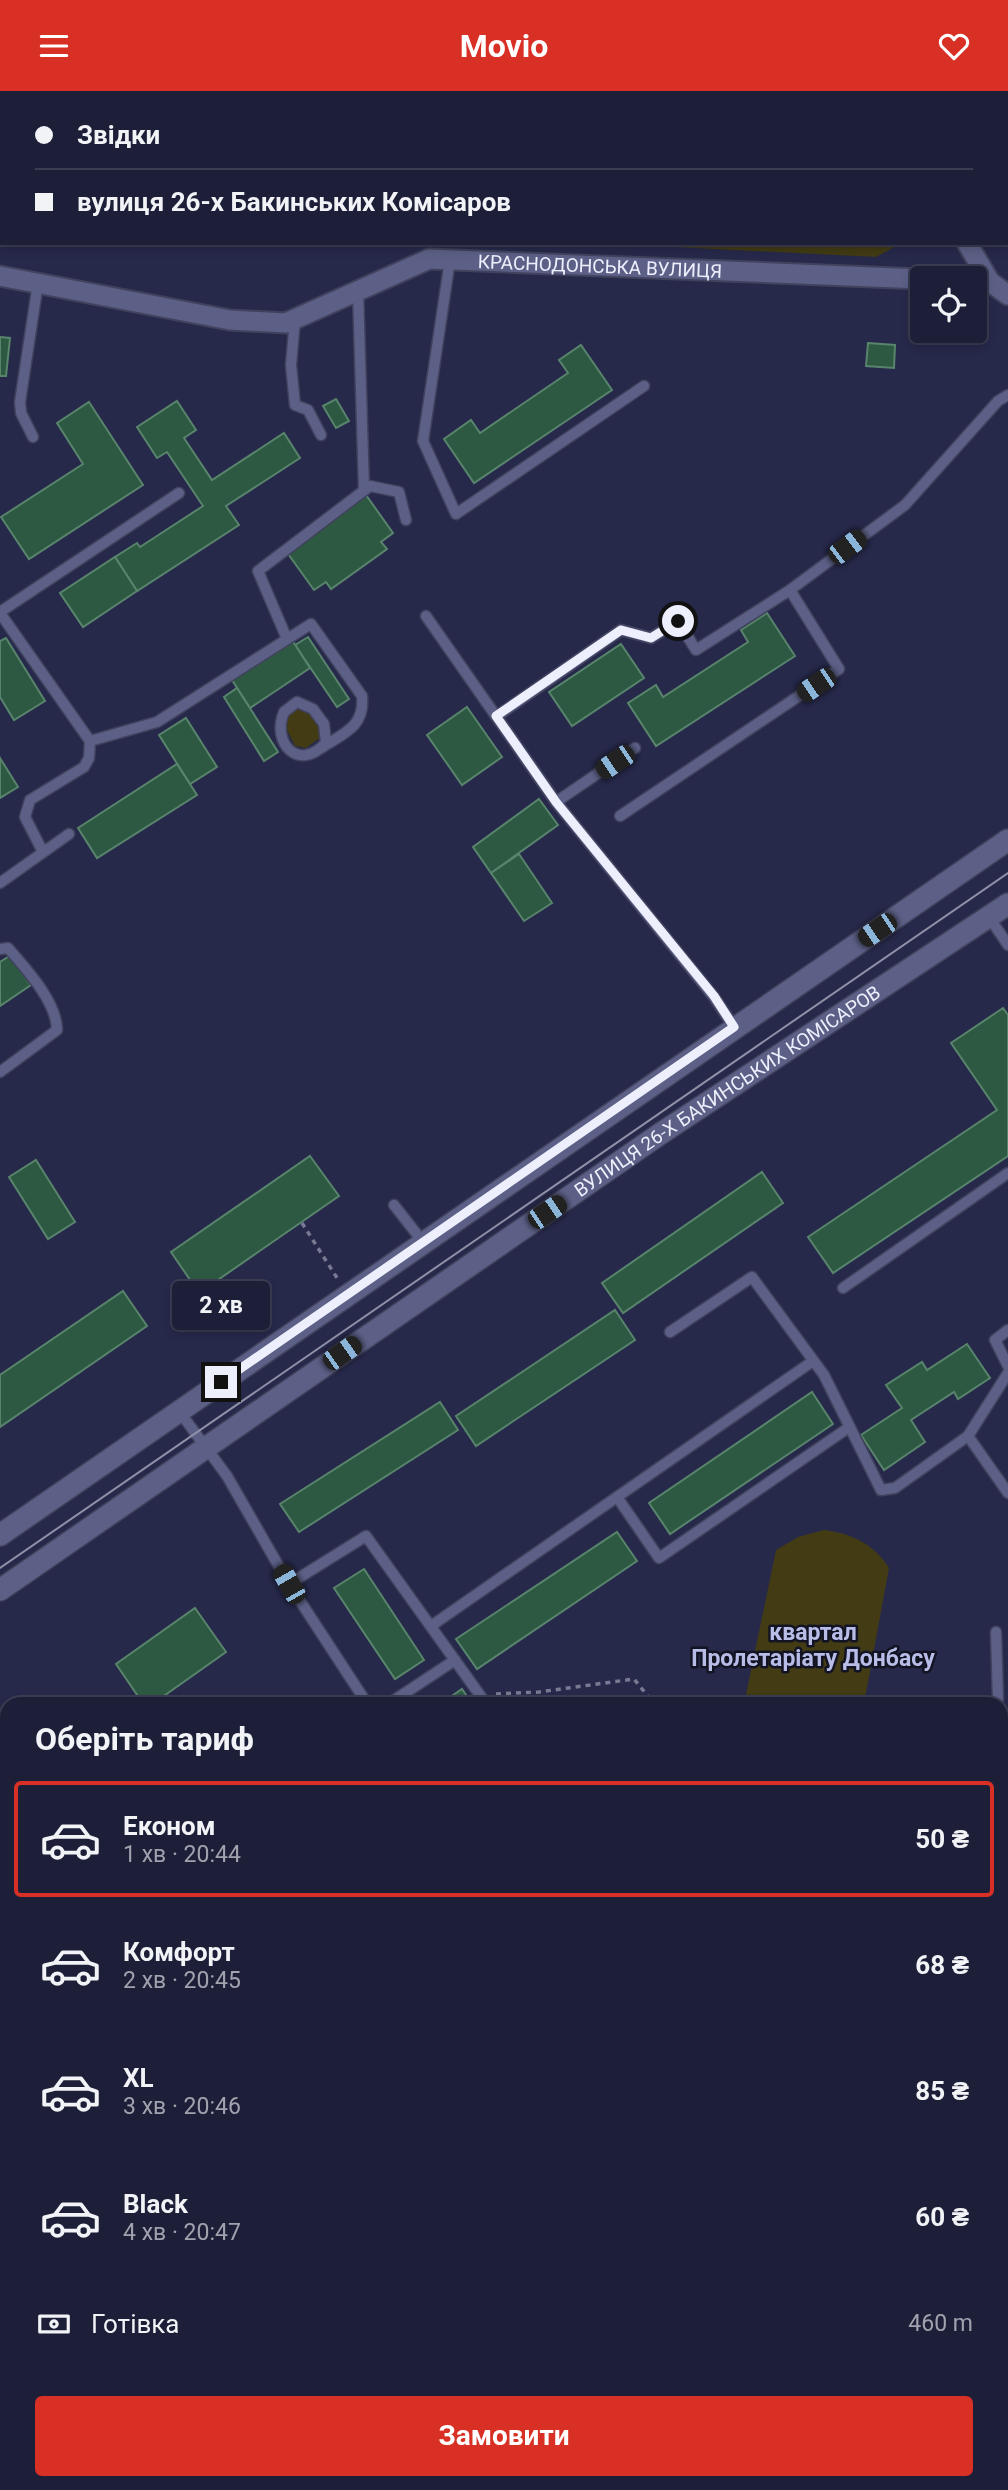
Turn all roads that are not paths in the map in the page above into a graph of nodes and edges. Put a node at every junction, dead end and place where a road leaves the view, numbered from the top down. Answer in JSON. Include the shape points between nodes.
{"nodes":[{"id":1,"x":968,"y":245,"type":"edge"},
{"id":2,"x":450,"y":260,"type":"junction"},
{"id":3,"x":976,"y":266,"type":"edge"},
{"id":4,"x":0,"y":276,"type":"edge"},
{"id":5,"x":910,"y":279,"type":"edge"},
{"id":6,"x":38,"y":283,"type":"junction"},
{"id":7,"x":987,"y":284,"type":"edge"},
{"id":8,"x":358,"y":291,"type":"junction"},
{"id":9,"x":1008,"y":295,"type":"edge"},
{"id":10,"x":295,"y":319,"type":"junction"},
{"id":11,"x":644,"y":386,"type":"dead end"},
{"id":12,"x":1008,"y":395,"type":"edge"},
{"id":13,"x":321,"y":435,"type":"dead end"},
{"id":14,"x":33,"y":437,"type":"dead end"},
{"id":15,"x":364,"y":490,"type":"junction"},
{"id":16,"x":179,"y":493,"type":"dead end"},
{"id":17,"x":406,"y":520,"type":"dead end"},
{"id":18,"x":790,"y":590,"type":"junction"},
{"id":19,"x":1,"y":608,"type":"edge"},
{"id":20,"x":426,"y":616,"type":"dead end"},
{"id":21,"x":287,"y":639,"type":"junction"},
{"id":22,"x":496,"y":716,"type":"junction"},
{"id":23,"x":90,"y":741,"type":"junction"},
{"id":24,"x":321,"y":748,"type":"junction"},
{"id":25,"x":635,"y":748,"type":"dead end"},
{"id":26,"x":556,"y":802,"type":"junction"},
{"id":27,"x":620,"y":816,"type":"dead end"},
{"id":28,"x":69,"y":834,"type":"dead end"},
{"id":29,"x":1008,"y":840,"type":"edge"},
{"id":30,"x":43,"y":852,"type":"junction"},
{"id":31,"x":0,"y":883,"type":"edge"},
{"id":32,"x":1008,"y":904,"type":"edge"},
{"id":33,"x":989,"y":917,"type":"junction"},
{"id":34,"x":1008,"y":945,"type":"edge"},
{"id":35,"x":0,"y":949,"type":"edge"},
{"id":36,"x":734,"y":1027,"type":"junction"},
{"id":37,"x":0,"y":1072,"type":"edge"},
{"id":38,"x":1008,"y":1173,"type":"edge"},
{"id":39,"x":394,"y":1205,"type":"dead end"},
{"id":40,"x":423,"y":1242,"type":"junction"},
{"id":41,"x":843,"y":1288,"type":"dead end"},
{"id":42,"x":1008,"y":1331,"type":"edge"},
{"id":43,"x":670,"y":1332,"type":"dead end"},
{"id":44,"x":813,"y":1361,"type":"junction"},
{"id":45,"x":1008,"y":1366,"type":"edge"},
{"id":46,"x":1008,"y":1373,"type":"edge"},
{"id":47,"x":179,"y":1411,"type":"junction"},
{"id":48,"x":848,"y":1428,"type":"junction"},
{"id":49,"x":968,"y":1436,"type":"junction"},
{"id":50,"x":205,"y":1447,"type":"junction"},
{"id":51,"x":1008,"y":1493,"type":"edge"},
{"id":52,"x":617,"y":1497,"type":"junction"},
{"id":53,"x":0,"y":1535,"type":"edge"},
{"id":54,"x":289,"y":1584,"type":"junction"},
{"id":55,"x":0,"y":1590,"type":"edge"},
{"id":56,"x":431,"y":1626,"type":"junction"},
{"id":57,"x":996,"y":1632,"type":"dead end"},
{"id":58,"x":455,"y":1660,"type":"junction"},
{"id":59,"x":363,"y":1697,"type":"edge"},
{"id":60,"x":399,"y":1697,"type":"edge"},
{"id":61,"x":481,"y":1697,"type":"edge"},
{"id":62,"x":999,"y":1697,"type":"edge"}],
"edges":[{"from":1,"to":3,"type":"street"},
{"from":2,"to":5,"type":"street","name":"КРАСНОДОНСЬКА ВУЛИЦЯ"},
{"from":2,"to":8,"type":"street","name":"КРАСНОДОНСЬКА ВУЛИЦЯ","via":[[429,259]]},
{"from":2,"to":11,"type":"lane","via":[[423,440],[456,514]]},
{"from":4,"to":6,"type":"street","name":"КРАСНОДОНСЬКА ВУЛИЦЯ"},
{"from":6,"to":10,"type":"street","name":"КРАСНОДОНСЬКА ВУЛИЦЯ","via":[[230,320],[286,323]]},
{"from":6,"to":14,"type":"lane","via":[[20,402]]},
{"from":7,"to":9,"type":"street"},
{"from":8,"to":10,"type":"street","name":"КРАСНОДОНСЬКА ВУЛИЦЯ"},
{"from":8,"to":15,"type":"lane"},
{"from":10,"to":13,"type":"lane","via":[[291,365],[295,405],[308,410]]},
{"from":12,"to":18,"type":"lane","via":[[905,505]]},
{"from":15,"to":17,"type":"lane","via":[[370,486],[400,492]]},
{"from":15,"to":21,"type":"lane","via":[[258,571]]},
{"from":16,"to":19,"type":"lane"},
{"from":18,"to":22,"type":"lane","via":[[696,650],[678,621],[651,638],[621,630]]},
{"from":18,"to":27,"type":"lane","via":[[839,669]]},
{"from":19,"to":23,"type":"lane"},
{"from":20,"to":22,"type":"lane"},
{"from":21,"to":23,"type":"lane","via":[[157,722]]},
{"from":21,"to":24,"type":"lane","via":[[311,624],[362,696],[360,721]]},
{"from":22,"to":26,"type":"lane"},
{"from":23,"to":30,"type":"lane","via":[[84,767],[30,800],[25,817]]},
{"from":24,"to":24,"type":"lane","via":[[327,736],[313,709],[297,702],[289,705],[280,731],[292,754],[309,756]]},
{"from":25,"to":26,"type":"lane"},
{"from":26,"to":36,"type":"lane","via":[[714,996]]},
{"from":28,"to":30,"type":"lane"},
{"from":29,"to":36,"type":"street"},
{"from":30,"to":31,"type":"lane"},
{"from":32,"to":33,"type":"street","name":"ВУЛИЦЯ 26-Х БАКИНСЬКИХ КОМІСАРОВ"},
{"from":33,"to":34,"type":"lane"},
{"from":33,"to":50,"type":"street","name":"ВУЛИЦЯ 26-Х БАКИНСЬКИХ КОМІСАРОВ","via":[[660,1134]]},
{"from":35,"to":37,"type":"lane","via":[[8,948],[21,963],[57,1017],[57,1030]]},
{"from":36,"to":40,"type":"street"},
{"from":38,"to":41,"type":"lane"},
{"from":39,"to":40,"type":"lane"},
{"from":40,"to":47,"type":"street"},
{"from":42,"to":45,"type":"lane","via":[[995,1340]]},
{"from":43,"to":44,"type":"lane","via":[[752,1277]]},
{"from":44,"to":48,"type":"lane"},
{"from":44,"to":52,"type":"lane"},
{"from":46,"to":49,"type":"lane"},
{"from":47,"to":50,"type":"lane"},
{"from":47,"to":53,"type":"street"},
{"from":48,"to":49,"type":"lane","via":[[881,1490],[895,1487]]},
{"from":48,"to":52,"type":"lane","via":[[659,1558]]},
{"from":49,"to":51,"type":"lane"},
{"from":50,"to":54,"type":"lane","via":[[227,1476]]},
{"from":50,"to":55,"type":"street","name":"ВУЛИЦЯ 26-Х БАКИНСЬКИХ КОМІСАРОВ"},
{"from":52,"to":56,"type":"lane"},
{"from":54,"to":56,"type":"lane","via":[[366,1536]]},
{"from":54,"to":59,"type":"lane"},
{"from":56,"to":58,"type":"lane"},
{"from":57,"to":62,"type":"lane"},
{"from":58,"to":60,"type":"lane"},
{"from":58,"to":61,"type":"lane"}]}
